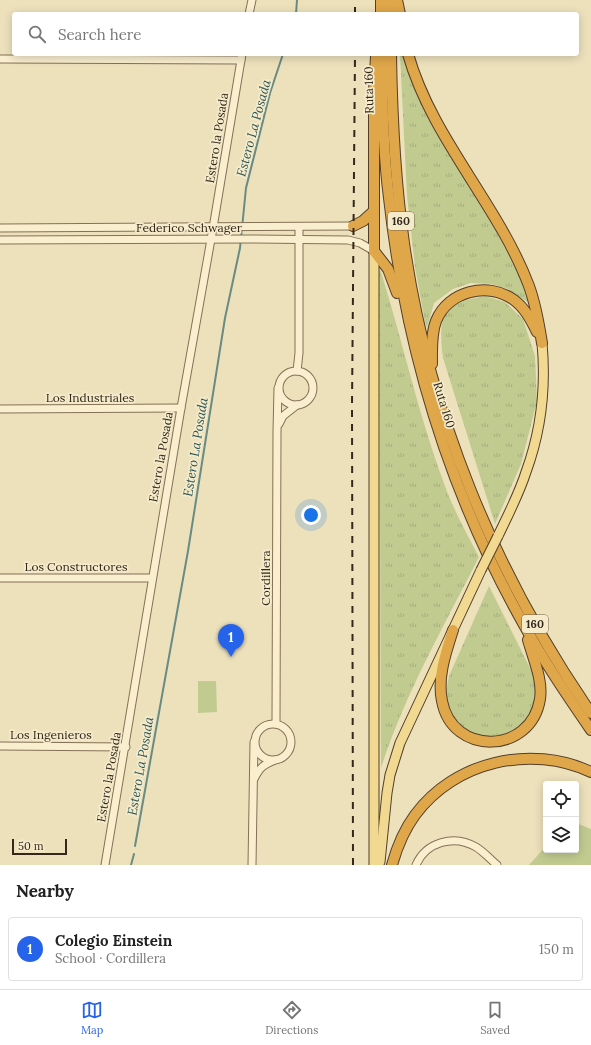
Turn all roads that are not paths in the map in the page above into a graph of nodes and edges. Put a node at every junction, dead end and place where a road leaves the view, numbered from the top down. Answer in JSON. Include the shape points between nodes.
{"nodes":[{"id":1,"x":252,"y":0,"type":"edge"},
{"id":2,"x":381,"y":0,"type":"edge"},
{"id":3,"x":391,"y":0,"type":"edge"},
{"id":4,"x":397,"y":0,"type":"edge"},
{"id":5,"x":250,"y":12,"type":"edge"},
{"id":6,"x":381,"y":12,"type":"edge"},
{"id":7,"x":391,"y":12,"type":"edge"},
{"id":8,"x":400,"y":12,"type":"edge"},
{"id":9,"x":377,"y":56,"type":"edge"},
{"id":10,"x":382,"y":56,"type":"edge"},
{"id":11,"x":392,"y":56,"type":"edge"},
{"id":12,"x":409,"y":56,"type":"edge"},
{"id":13,"x":242,"y":57,"type":"edge"},
{"id":14,"x":0,"y":59,"type":"edge"},
{"id":15,"x":374,"y":210,"type":"junction"},
{"id":16,"x":353,"y":226,"type":"joint"},
{"id":17,"x":299,"y":227,"type":"junction"},
{"id":18,"x":0,"y":228,"type":"edge"},
{"id":19,"x":22,"y":228,"type":"junction"},
{"id":20,"x":117,"y":228,"type":"junction"},
{"id":21,"x":213,"y":228,"type":"junction"},
{"id":22,"x":116,"y":239,"type":"junction"},
{"id":23,"x":211,"y":239,"type":"junction"},
{"id":24,"x":299,"y":239,"type":"junction"},
{"id":25,"x":0,"y":240,"type":"edge"},
{"id":26,"x":21,"y":240,"type":"junction"},
{"id":27,"x":374,"y":251,"type":"junction"},
{"id":28,"x":408,"y":321,"type":"junction"},
{"id":29,"x":542,"y":343,"type":"junction"},
{"id":30,"x":297,"y":371,"type":"junction"},
{"id":31,"x":434,"y":384,"type":"junction"},
{"id":32,"x":278,"y":388,"type":"junction"},
{"id":33,"x":298,"y":405,"type":"junction"},
{"id":34,"x":181,"y":408,"type":"junction"},
{"id":35,"x":0,"y":409,"type":"edge"},
{"id":36,"x":277,"y":432,"type":"junction"},
{"id":37,"x":0,"y":578,"type":"edge"},
{"id":38,"x":152,"y":578,"type":"junction"},
{"id":39,"x":523,"y":625,"type":"junction"},
{"id":40,"x":453,"y":630,"type":"junction"},
{"id":41,"x":591,"y":713,"type":"edge"},
{"id":42,"x":276,"y":724,"type":"junction"},
{"id":43,"x":591,"y":730,"type":"edge"},
{"id":44,"x":254,"y":742,"type":"junction"},
{"id":45,"x":0,"y":746,"type":"edge"},
{"id":46,"x":126,"y":746,"type":"junction"},
{"id":47,"x":275,"y":760,"type":"junction"},
{"id":48,"x":591,"y":772,"type":"edge"},
{"id":49,"x":253,"y":781,"type":"junction"},
{"id":50,"x":105,"y":865,"type":"edge"},
{"id":51,"x":252,"y":865,"type":"edge"},
{"id":52,"x":374,"y":865,"type":"edge"},
{"id":53,"x":379,"y":865,"type":"edge"},
{"id":54,"x":392,"y":865,"type":"edge"},
{"id":55,"x":416,"y":865,"type":"edge"},
{"id":56,"x":497,"y":865,"type":"edge"}],
"edges":[{"from":1,"to":5,"type":"street"},
{"from":2,"to":6,"type":"highway"},
{"from":3,"to":7,"type":"highway"},
{"from":4,"to":8,"type":"highway"},
{"from":9,"to":15,"type":"highway","via":[[374,91]]},
{"from":10,"to":28,"type":"highway","name":"Ruta 160","number":"160","via":[[383,128],[388,197]]},
{"from":11,"to":31,"type":"highway","name":"Ruta 160","number":"160","via":[[394,155],[400,218],[413,296]]},
{"from":12,"to":29,"type":"highway","via":[[430,111],[518,260],[534,300]]},
{"from":13,"to":14,"type":"street"},
{"from":13,"to":21,"type":"street","name":"Estero la Posada"},
{"from":15,"to":16,"type":"highway","via":[[363,221]]},
{"from":15,"to":27,"type":"highway"},
{"from":16,"to":17,"type":"street","name":"Federico Schwager"},
{"from":17,"to":21,"type":"street","name":"Federico Schwager"},
{"from":17,"to":24,"type":"street"},
{"from":18,"to":19,"type":"street","name":"Federico Schwager"},
{"from":19,"to":20,"type":"street","name":"Federico Schwager"},
{"from":19,"to":26,"type":"street"},
{"from":20,"to":21,"type":"street","name":"Federico Schwager"},
{"from":20,"to":22,"type":"street"},
{"from":21,"to":23,"type":"street","name":"Estero la Posada"},
{"from":22,"to":23,"type":"street","name":"Federico Schwager"},
{"from":22,"to":26,"type":"street","name":"Federico Schwager"},
{"from":23,"to":24,"type":"street","name":"Federico Schwager"},
{"from":23,"to":34,"type":"street","name":"Estero la Posada"},
{"from":24,"to":27,"type":"street","name":"Federico Schwager","via":[[356,241]]},
{"from":24,"to":30,"type":"street"},
{"from":25,"to":26,"type":"street","name":"Federico Schwager"},
{"from":27,"to":28,"type":"highway","via":[[384,262],[391,276]]},
{"from":27,"to":52,"type":"main road"},
{"from":28,"to":39,"type":"highway","name":"Ruta 160","number":"160","via":[[425,389],[452,472],[476,530]]},
{"from":29,"to":31,"type":"highway","via":[[528,315],[515,300],[495,291],[468,292],[450,303],[436,321],[432,341]]},
{"from":29,"to":40,"type":"main road","bridge":true,"via":[[544,373],[535,445],[521,485]]},
{"from":30,"to":32,"type":"street","via":[[286,374]]},
{"from":30,"to":33,"type":"street","name":"Cordillera","via":[[302,372],[310,380],[312,390],[308,400]]},
{"from":31,"to":41,"type":"highway","name":"Ruta 160","number":"160","via":[[465,478],[500,559],[544,641]]},
{"from":32,"to":33,"type":"street","via":[[286,403]]},
{"from":32,"to":36,"type":"street","name":"Cordillera"},
{"from":33,"to":36,"type":"street","name":"Cordillera","via":[[283,416]]},
{"from":34,"to":35,"type":"street","name":"Los Industriales"},
{"from":34,"to":38,"type":"street","name":"Estero la Posada"},
{"from":36,"to":42,"type":"street","name":"Cordillera"},
{"from":37,"to":38,"type":"street","name":"Los Constructores"},
{"from":38,"to":46,"type":"street","name":"Estero la Posada"},
{"from":39,"to":40,"type":"highway","via":[[539,677],[540,700],[534,717],[525,728],[515,736],[496,742],[476,740],[463,734],[451,722],[444,709],[441,679]]},
{"from":39,"to":43,"type":"highway","name":"Ruta 160","number":"160"},
{"from":40,"to":53,"type":"main road","via":[[406,728],[395,759],[384,810]]},
{"from":42,"to":44,"type":"street","via":[[264,726],[259,730]]},
{"from":42,"to":47,"type":"street","via":[[286,730],[290,740],[285,755]]},
{"from":44,"to":47,"type":"street","via":[[255,748],[263,757]]},
{"from":44,"to":49,"type":"street"},
{"from":45,"to":46,"type":"street","name":"Los Ingenieros"},
{"from":46,"to":50,"type":"street","name":"Estero la Posada"},
{"from":47,"to":49,"type":"street","via":[[264,764]]},
{"from":48,"to":54,"type":"highway","via":[[562,761],[535,758],[495,763],[467,773],[442,788],[420,809],[402,838]]},
{"from":49,"to":51,"type":"street"},
{"from":55,"to":56,"type":"street","via":[[425,851],[437,843],[451,841],[470,844]]}]}
